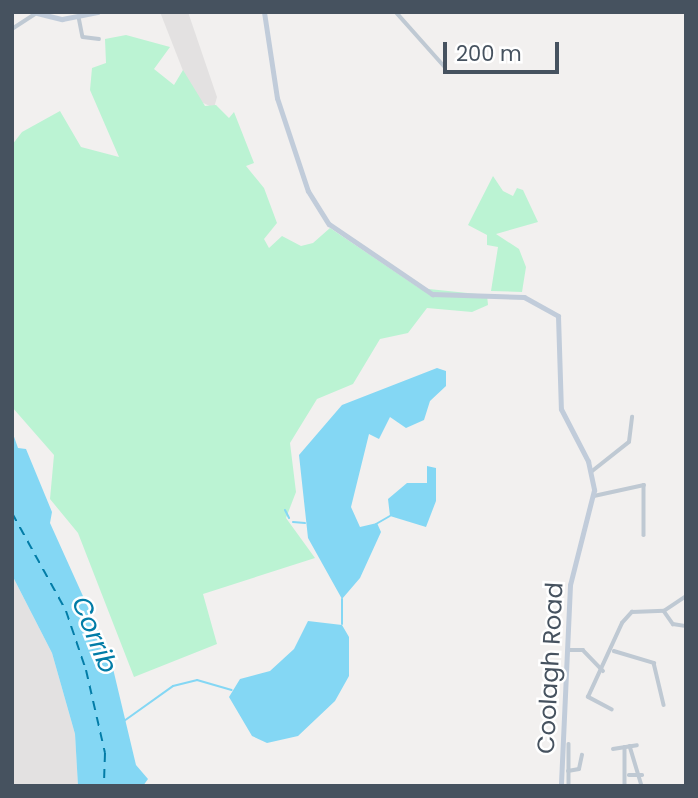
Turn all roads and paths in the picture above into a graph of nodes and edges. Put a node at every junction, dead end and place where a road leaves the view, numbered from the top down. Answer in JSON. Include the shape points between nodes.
{"nodes":[{"id":1,"x":97,"y":12,"type":"edge"},
{"id":2,"x":264,"y":12,"type":"edge"},
{"id":3,"x":396,"y":12,"type":"edge"},
{"id":4,"x":34,"y":13,"type":"edge"},
{"id":5,"x":79,"y":17,"type":"junction"},
{"id":6,"x":12,"y":27,"type":"edge"},
{"id":7,"x":99,"y":39,"type":"dead end"},
{"id":8,"x":446,"y":67,"type":"dead end"},
{"id":9,"x":632,"y":416,"type":"dead end"},
{"id":10,"x":592,"y":472,"type":"junction"},
{"id":11,"x":594,"y":496,"type":"junction"},
{"id":12,"x":644,"y":535,"type":"dead end"},
{"id":13,"x":686,"y":596,"type":"edge"},
{"id":14,"x":664,"y":611,"type":"junction"},
{"id":15,"x":686,"y":626,"type":"edge"},
{"id":16,"x":566,"y":650,"type":"junction"},
{"id":17,"x":613,"y":651,"type":"junction"},
{"id":18,"x":603,"y":671,"type":"junction"},
{"id":19,"x":664,"y":705,"type":"dead end"},
{"id":20,"x":612,"y":710,"type":"dead end"},
{"id":21,"x":569,"y":744,"type":"dead end"},
{"id":22,"x":637,"y":745,"type":"dead end"},
{"id":23,"x":627,"y":747,"type":"junction"},
{"id":24,"x":613,"y":749,"type":"dead end"},
{"id":25,"x":582,"y":755,"type":"dead end"},
{"id":26,"x":568,"y":771,"type":"junction"},
{"id":27,"x":629,"y":775,"type":"junction"},
{"id":28,"x":642,"y":775,"type":"junction"},
{"id":29,"x":561,"y":786,"type":"edge"},
{"id":30,"x":569,"y":786,"type":"edge"},
{"id":31,"x":625,"y":786,"type":"edge"},
{"id":32,"x":642,"y":786,"type":"edge"}],
"edges":[{"from":1,"to":5,"type":"street"},
{"from":2,"to":10,"type":"street","name":"Coolagh Road","via":[[277,98],[308,191],[329,224],[432,294],[524,297],[556,311],[561,409]]},
{"from":3,"to":8,"type":"street"},
{"from":4,"to":5,"type":"street"},
{"from":4,"to":6,"type":"street"},
{"from":5,"to":7,"type":"street","via":[[83,37]]},
{"from":9,"to":10,"type":"street","via":[[629,442]]},
{"from":10,"to":11,"type":"street","name":"Coolagh Road"},
{"from":11,"to":12,"type":"street","via":[[644,485]]},
{"from":11,"to":16,"type":"street","name":"Coolagh Road","via":[[570,585]]},
{"from":13,"to":14,"type":"street"},
{"from":14,"to":15,"type":"street","via":[[673,624]]},
{"from":14,"to":17,"type":"street","via":[[632,612]]},
{"from":16,"to":18,"type":"street","via":[[583,650]]},
{"from":16,"to":29,"type":"street","name":"Coolagh Road"},
{"from":17,"to":18,"type":"street"},
{"from":17,"to":19,"type":"street","via":[[653,663]]},
{"from":18,"to":20,"type":"street","via":[[588,700]]},
{"from":21,"to":26,"type":"street"},
{"from":22,"to":23,"type":"street"},
{"from":23,"to":24,"type":"street"},
{"from":23,"to":27,"type":"street"},
{"from":23,"to":28,"type":"street"},
{"from":25,"to":26,"type":"street","via":[[579,769]]},
{"from":26,"to":30,"type":"street"},
{"from":27,"to":28,"type":"street"},
{"from":27,"to":31,"type":"street"},
{"from":28,"to":32,"type":"street"}]}
